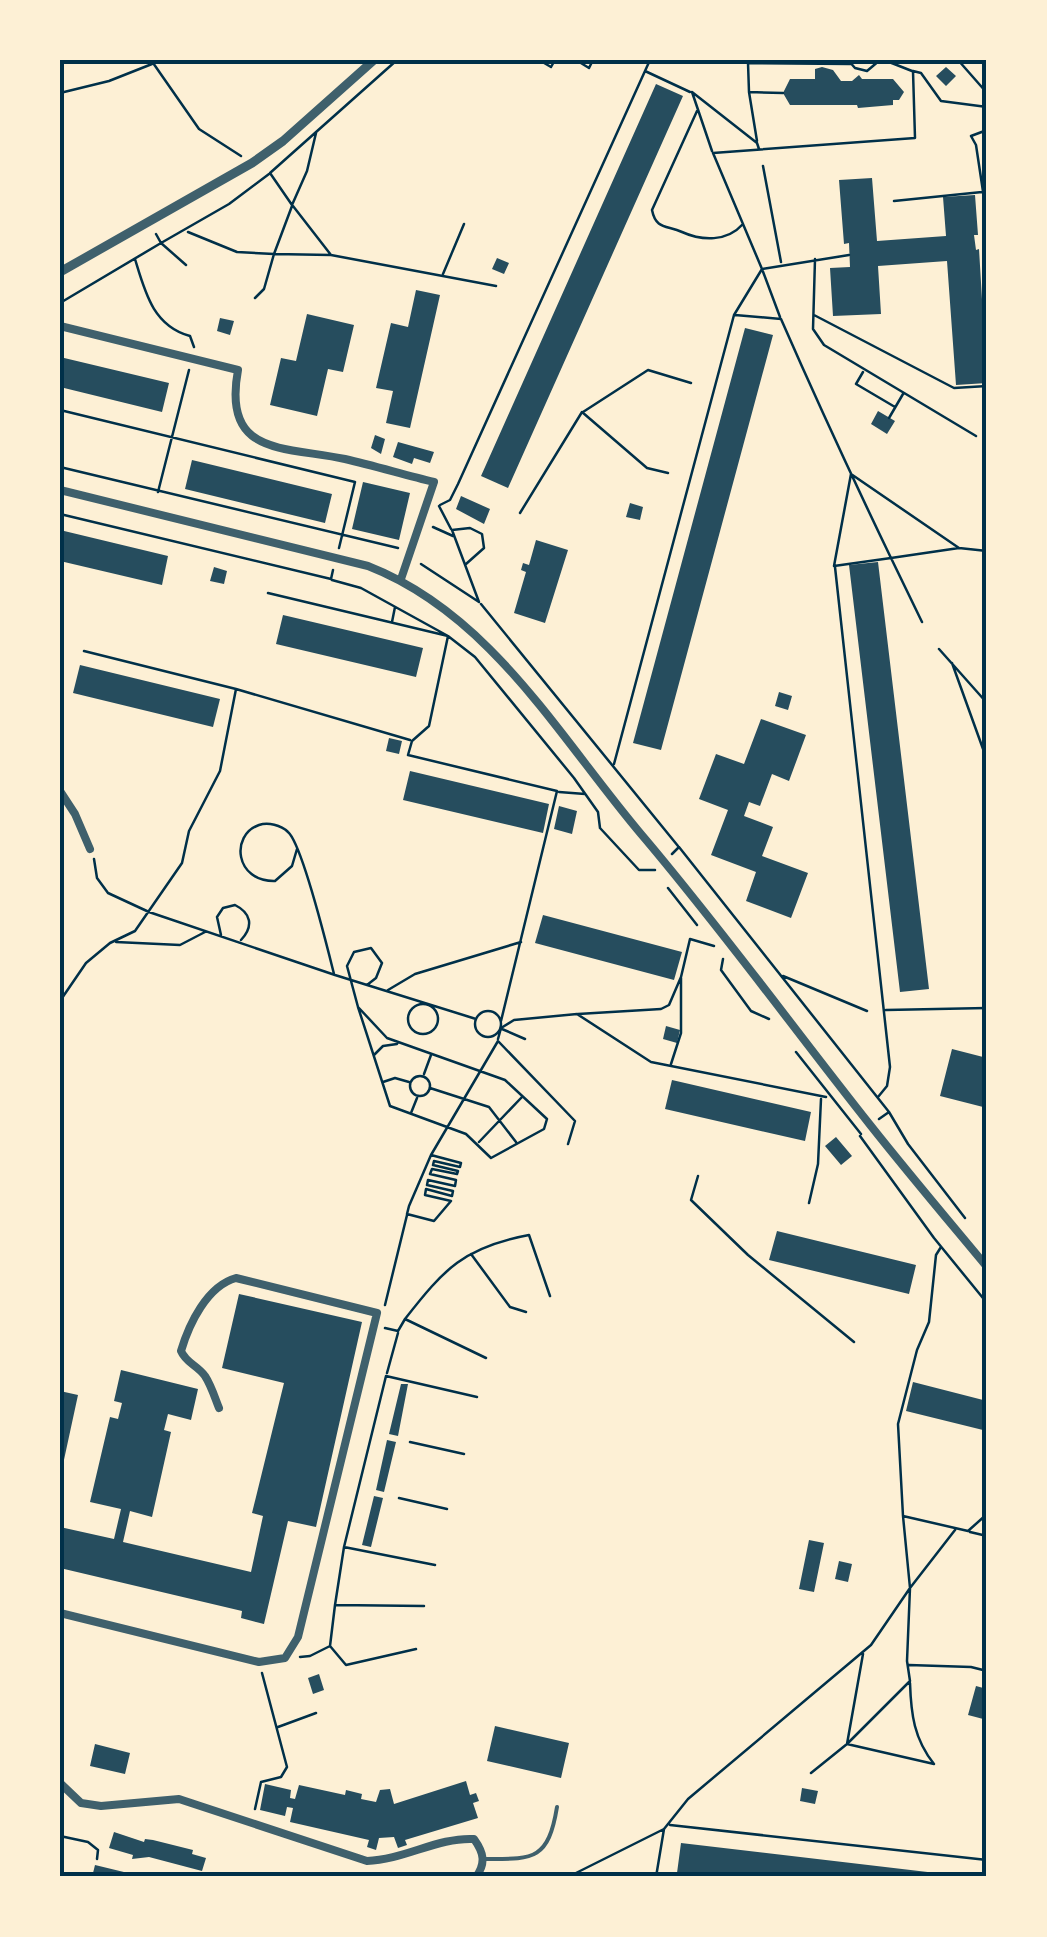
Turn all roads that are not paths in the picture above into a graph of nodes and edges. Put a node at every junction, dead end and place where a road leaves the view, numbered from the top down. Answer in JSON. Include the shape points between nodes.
{"nodes":[{"id":1,"x":374,"y":60,"type":"edge"},
{"id":2,"x":60,"y":272,"type":"edge"},
{"id":3,"x":60,"y":326,"type":"edge"},
{"id":4,"x":60,"y":490,"type":"edge"},
{"id":5,"x":401,"y":578,"type":"junction"},
{"id":6,"x":60,"y":791,"type":"edge"},
{"id":7,"x":90,"y":849,"type":"road end"},
{"id":8,"x":987,"y":1267,"type":"edge"},
{"id":9,"x":220,"y":1408,"type":"dead end"},
{"id":10,"x":60,"y":1613,"type":"edge"},
{"id":11,"x":60,"y":1782,"type":"edge"},
{"id":12,"x":557,"y":1808,"type":"dead end"},
{"id":13,"x":483,"y":1859,"type":"junction"},
{"id":14,"x":476,"y":1877,"type":"edge"}],
"edges":[{"from":1,"to":2,"type":"street","via":[[252,163]]},
{"from":3,"to":5,"type":"street","via":[[238,370],[238,421],[253,440],[434,482]]},
{"from":4,"to":5,"type":"street"},
{"from":5,"to":8,"type":"street","via":[[452,615],[520,680]]},
{"from":6,"to":7,"type":"street"},
{"from":9,"to":10,"type":"street","via":[[206,1377],[181,1351],[193,1321],[224,1282],[236,1278],[377,1313],[298,1637],[285,1658],[259,1662]]},
{"from":11,"to":13,"type":"street","via":[[80,1803],[179,1800],[367,1861],[461,1838],[474,1839]]},
{"from":12,"to":13,"type":"lane","via":[[542,1850],[528,1859]]},
{"from":13,"to":14,"type":"street"}]}
